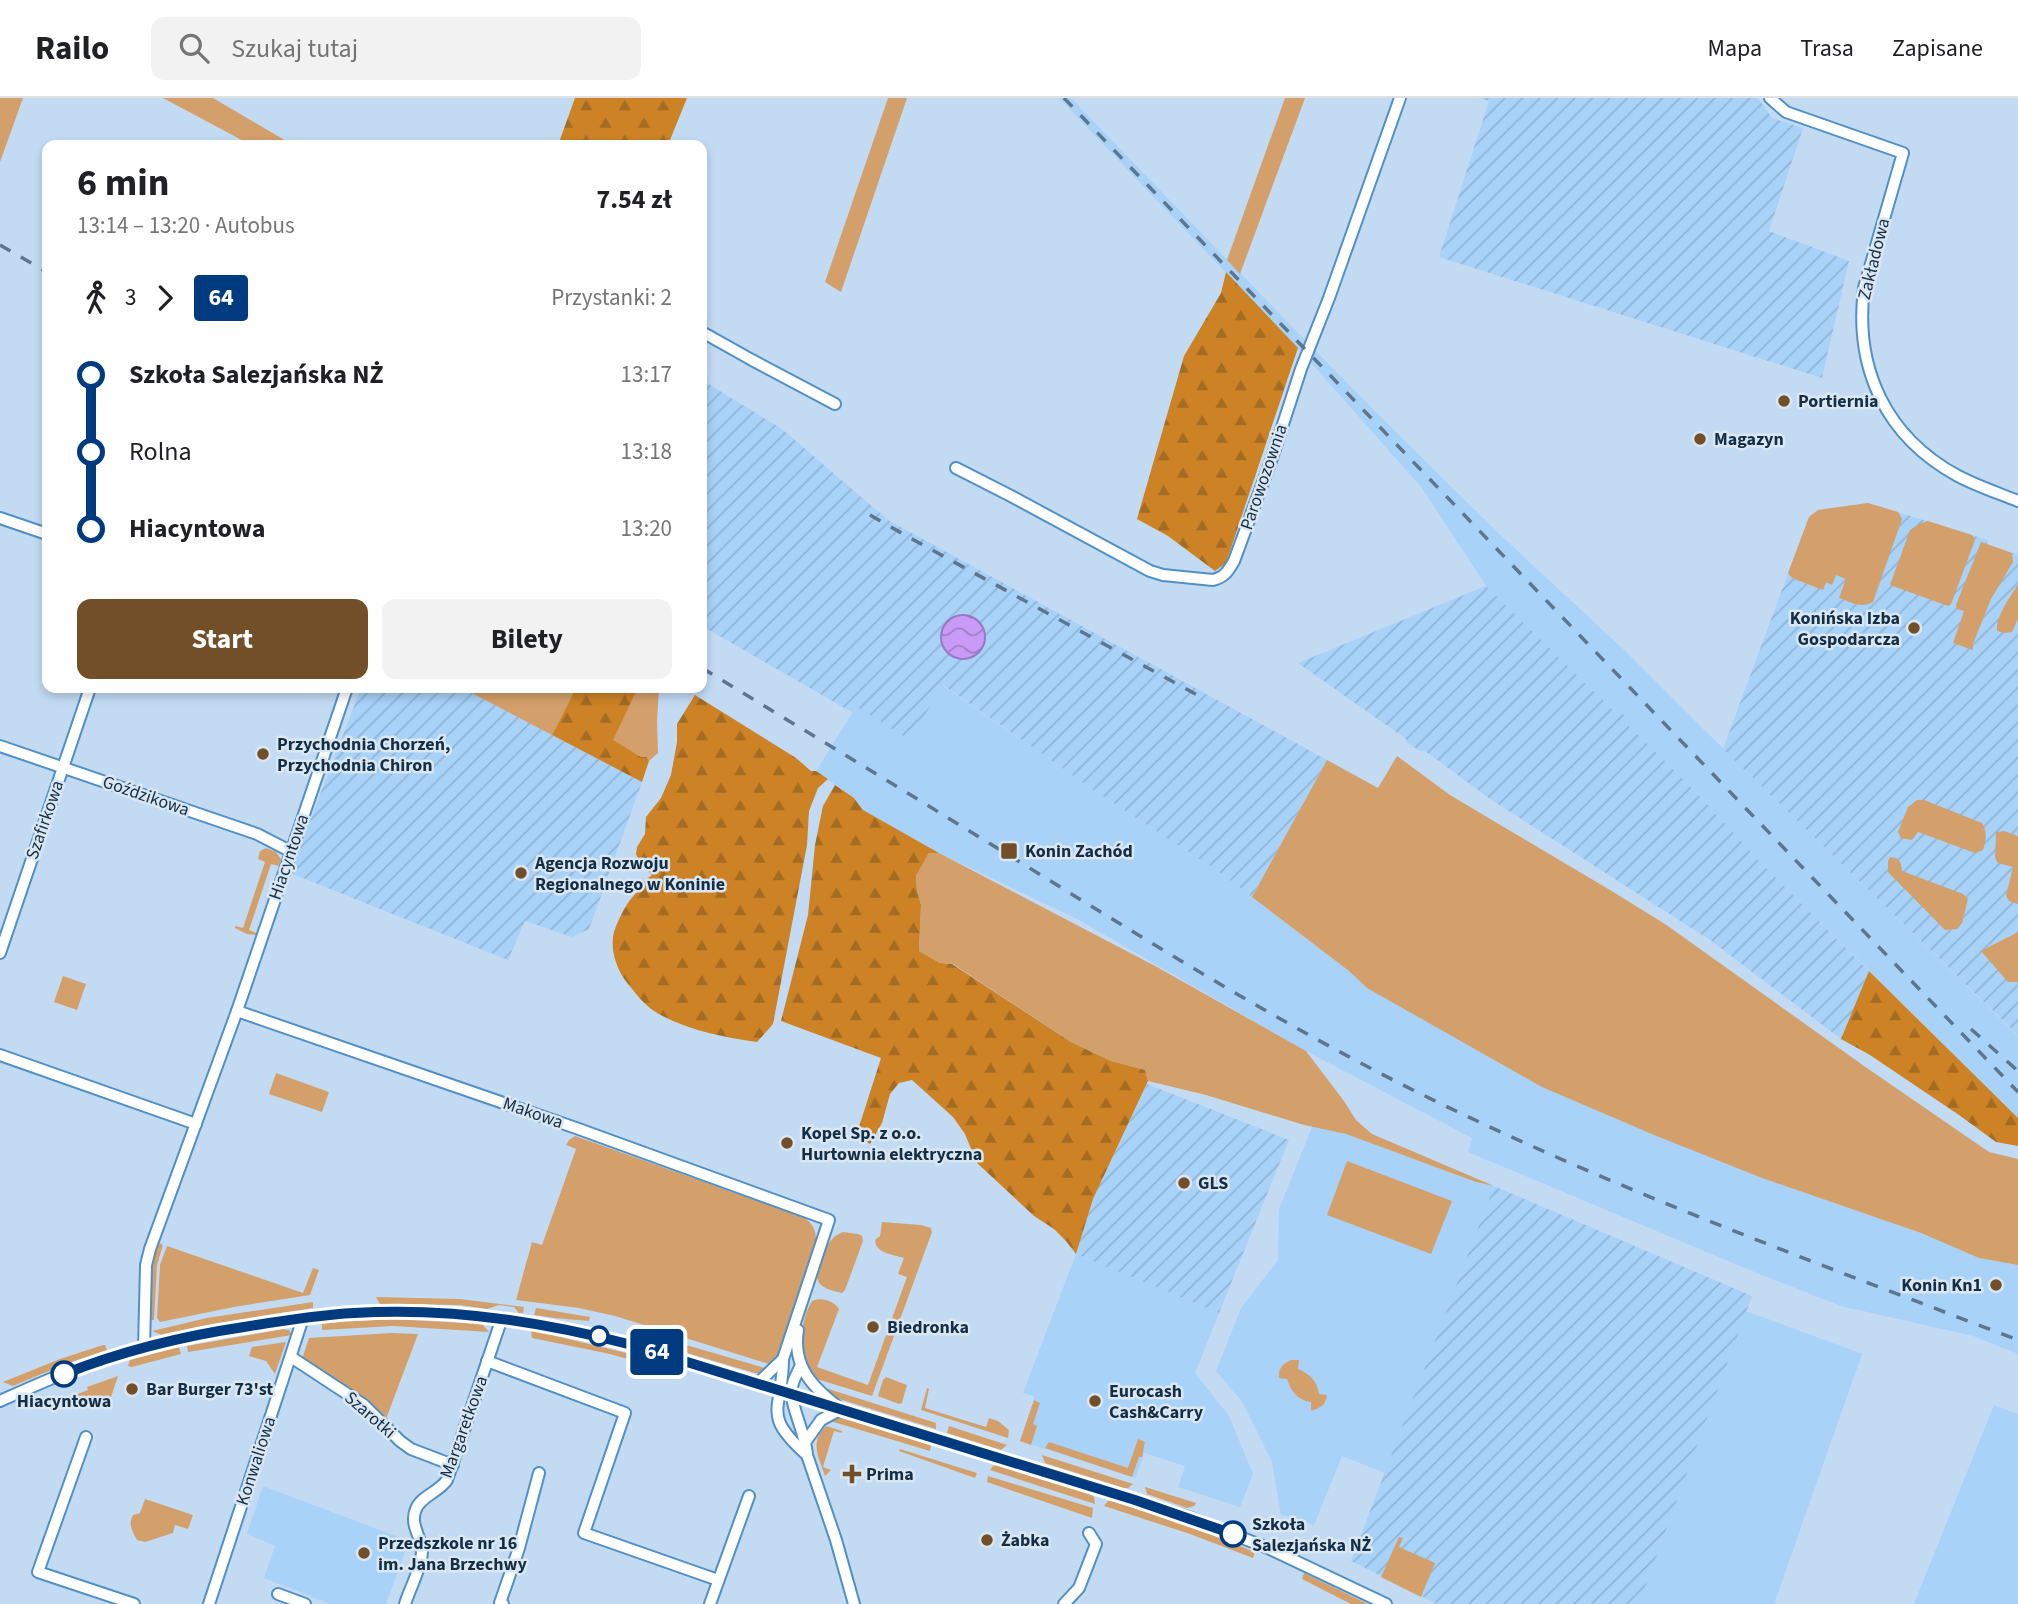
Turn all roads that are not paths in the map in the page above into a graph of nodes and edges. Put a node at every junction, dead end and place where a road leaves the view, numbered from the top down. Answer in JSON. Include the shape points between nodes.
{"nodes":[{"id":1,"x":1400,"y":98,"type":"edge"},
{"id":2,"x":1770,"y":98,"type":"edge"},
{"id":3,"x":707,"y":335,"type":"edge"},
{"id":4,"x":835,"y":404,"type":"dead end"},
{"id":5,"x":956,"y":468,"type":"dead end"},
{"id":6,"x":2018,"y":500,"type":"edge"},
{"id":7,"x":0,"y":518,"type":"edge"},
{"id":8,"x":42,"y":532,"type":"edge"},
{"id":9,"x":88,"y":693,"type":"edge"},
{"id":10,"x":345,"y":693,"type":"edge"},
{"id":11,"x":0,"y":746,"type":"edge"},
{"id":12,"x":63,"y":768,"type":"junction"},
{"id":13,"x":290,"y":851,"type":"junction"},
{"id":14,"x":0,"y":953,"type":"edge"},
{"id":15,"x":237,"y":1011,"type":"junction"},
{"id":16,"x":0,"y":1055,"type":"edge"},
{"id":17,"x":196,"y":1124,"type":"junction"},
{"id":18,"x":803,"y":1303,"type":"junction"},
{"id":19,"x":303,"y":1318,"type":"junction"},
{"id":20,"x":502,"y":1318,"type":"junction"},
{"id":21,"x":144,"y":1348,"type":"junction"},
{"id":22,"x":291,"y":1357,"type":"junction"},
{"id":23,"x":783,"y":1359,"type":"junction"},
{"id":24,"x":488,"y":1362,"type":"junction"},
{"id":25,"x":801,"y":1365,"type":"junction"},
{"id":26,"x":758,"y":1383,"type":"junction"},
{"id":27,"x":780,"y":1390,"type":"junction"},
{"id":28,"x":792,"y":1393,"type":"junction"},
{"id":29,"x":0,"y":1401,"type":"edge"},
{"id":30,"x":841,"y":1409,"type":"junction"},
{"id":31,"x":86,"y":1437,"type":"dead end"},
{"id":32,"x":806,"y":1441,"type":"junction"},
{"id":33,"x":807,"y":1455,"type":"junction"},
{"id":34,"x":453,"y":1465,"type":"junction"},
{"id":35,"x":539,"y":1473,"type":"dead end"},
{"id":36,"x":749,"y":1496,"type":"dead end"},
{"id":37,"x":1089,"y":1533,"type":"dead end"},
{"id":38,"x":718,"y":1580,"type":"junction"},
{"id":39,"x":278,"y":1594,"type":"dead end"},
{"id":40,"x":134,"y":1604,"type":"edge"},
{"id":41,"x":209,"y":1604,"type":"edge"},
{"id":42,"x":304,"y":1604,"type":"edge"},
{"id":43,"x":405,"y":1604,"type":"edge"},
{"id":44,"x":503,"y":1604,"type":"edge"},
{"id":45,"x":710,"y":1604,"type":"edge"},
{"id":46,"x":855,"y":1604,"type":"edge"},
{"id":47,"x":1064,"y":1604,"type":"edge"},
{"id":48,"x":1386,"y":1604,"type":"edge"}],
"edges":[{"from":1,"to":5,"type":"street","name":"Parowozownia","via":[[1234,561],[1221,578],[1150,571]]},
{"from":2,"to":6,"type":"street","name":"Zakładowa","via":[[1786,112],[1903,153],[1864,288],[1862,332],[1872,382],[1903,434],[1931,459],[1966,480]]},
{"from":3,"to":4,"type":"street"},
{"from":7,"to":8,"type":"street"},
{"from":9,"to":12,"type":"street","name":"Szafirkowa"},
{"from":10,"to":13,"type":"street","name":"Hiacyntowa"},
{"from":11,"to":12,"type":"street","name":"Goździkowa"},
{"from":12,"to":13,"type":"street","name":"Goździkowa","via":[[257,834]]},
{"from":12,"to":14,"type":"street","name":"Szafirkowa"},
{"from":13,"to":15,"type":"street","name":"Hiacyntowa"},
{"from":15,"to":17,"type":"street","name":"Hiacyntowa"},
{"from":15,"to":18,"type":"street","name":"Makowa","via":[[829,1220]]},
{"from":16,"to":17,"type":"street"},
{"from":17,"to":21,"type":"street","name":"Hiacyntowa","via":[[146,1265]]},
{"from":18,"to":23,"type":"street"},
{"from":18,"to":25,"type":"street","via":[[797,1336]]},
{"from":19,"to":20,"type":"street","via":[[406,1311]]},
{"from":19,"to":21,"type":"street","via":[[209,1332]]},
{"from":19,"to":22,"type":"street","name":"Konwaliowa"},
{"from":20,"to":24,"type":"street","name":"Margaretkowa"},
{"from":20,"to":26,"type":"street","via":[[599,1336]]},
{"from":21,"to":29,"type":"street","via":[[87,1365]]},
{"from":22,"to":34,"type":"street","name":"Szarotki","via":[[363,1405],[406,1446]]},
{"from":22,"to":41,"type":"street","name":"Konwaliowa"},
{"from":23,"to":26,"type":"street"},
{"from":23,"to":27,"type":"street"},
{"from":24,"to":34,"type":"street","name":"Margaretkowa"},
{"from":24,"to":38,"type":"street","via":[[625,1413],[584,1533]]},
{"from":25,"to":28,"type":"street"},
{"from":25,"to":30,"type":"street","via":[[820,1393]]},
{"from":26,"to":27,"type":"street"},
{"from":27,"to":28,"type":"street"},
{"from":27,"to":33,"type":"street","via":[[776,1410],[780,1426]]},
{"from":28,"to":30,"type":"street"},
{"from":28,"to":32,"type":"street"},
{"from":30,"to":32,"type":"street","via":[[821,1420]]},
{"from":30,"to":48,"type":"street","via":[[1191,1518],[1285,1555]]},
{"from":31,"to":40,"type":"street","via":[[38,1572]]},
{"from":32,"to":33,"type":"street"},
{"from":33,"to":46,"type":"street"},
{"from":34,"to":43,"type":"street","name":"Margaretkowa","via":[[442,1488],[415,1510],[421,1556]]},
{"from":35,"to":44,"type":"street"},
{"from":36,"to":38,"type":"street"},
{"from":37,"to":47,"type":"street","via":[[1096,1544],[1079,1588]]},
{"from":38,"to":45,"type":"street"},
{"from":39,"to":42,"type":"street"}]}
